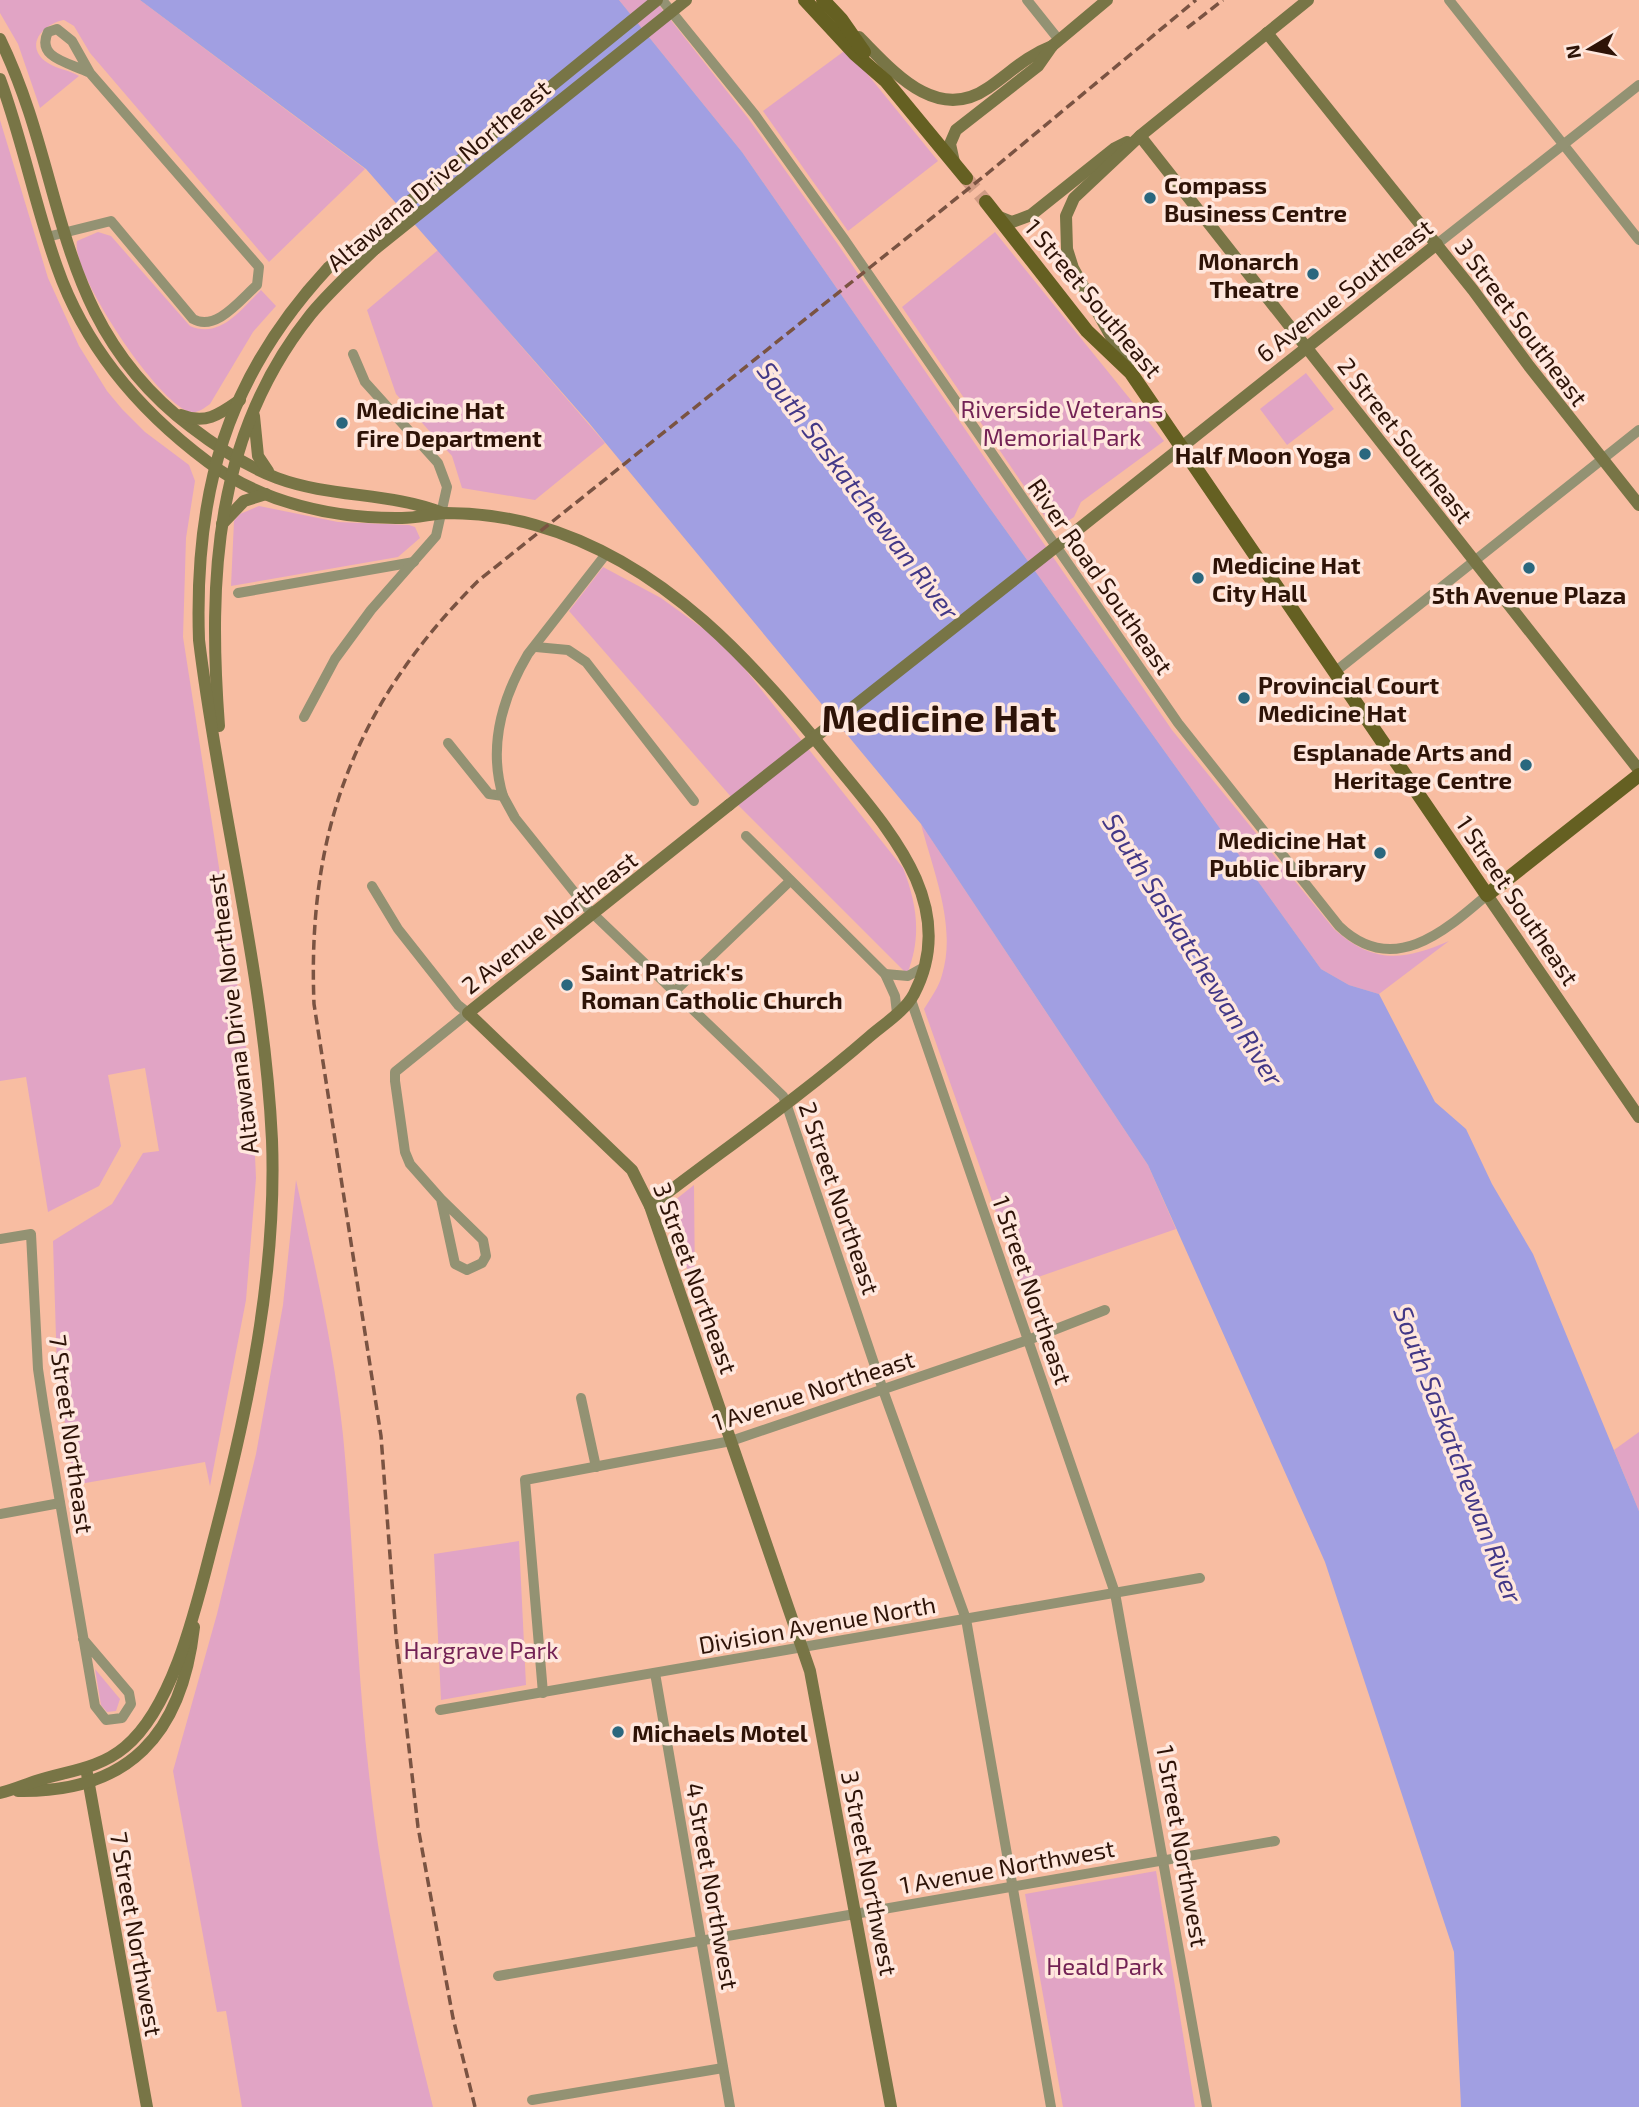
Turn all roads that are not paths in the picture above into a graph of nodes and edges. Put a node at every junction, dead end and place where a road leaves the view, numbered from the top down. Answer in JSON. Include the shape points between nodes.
{"nodes":[{"id":1,"x":659,"y":0,"type":"edge"},
{"id":2,"x":686,"y":0,"type":"edge"},
{"id":3,"x":804,"y":0,"type":"edge"},
{"id":4,"x":823,"y":0,"type":"edge"},
{"id":5,"x":1027,"y":0,"type":"edge"},
{"id":6,"x":1107,"y":0,"type":"edge"},
{"id":7,"x":1308,"y":0,"type":"edge"},
{"id":8,"x":1449,"y":0,"type":"edge"},
{"id":9,"x":841,"y":19,"type":"junction"},
{"id":10,"x":1266,"y":33,"type":"junction"},
{"id":11,"x":0,"y":39,"type":"edge"},
{"id":12,"x":1055,"y":43,"type":"junction"},
{"id":13,"x":90,"y":73,"type":"junction"},
{"id":14,"x":0,"y":79,"type":"edge"},
{"id":15,"x":886,"y":81,"type":"junction"},
{"id":16,"x":1639,"y":85,"type":"edge"},
{"id":17,"x":1140,"y":136,"type":"junction"},
{"id":18,"x":1563,"y":145,"type":"junction"},
{"id":19,"x":954,"y":162,"type":"junction"},
{"id":20,"x":966,"y":178,"type":"tunnel mouth"},
{"id":21,"x":986,"y":202,"type":"tunnel mouth"},
{"id":22,"x":997,"y":216,"type":"junction"},
{"id":23,"x":63,"y":233,"type":"junction"},
{"id":24,"x":47,"y":237,"type":"junction"},
{"id":25,"x":1639,"y":240,"type":"edge"},
{"id":26,"x":1437,"y":244,"type":"junction"},
{"id":27,"x":1306,"y":346,"type":"junction"},
{"id":28,"x":353,"y":354,"type":"dead end"},
{"id":29,"x":1131,"y":373,"type":"junction"},
{"id":30,"x":240,"y":400,"type":"junction"},
{"id":31,"x":254,"y":409,"type":"junction"},
{"id":32,"x":169,"y":410,"type":"junction"},
{"id":33,"x":1639,"y":430,"type":"edge"},
{"id":34,"x":1183,"y":446,"type":"junction"},
{"id":35,"x":219,"y":449,"type":"junction"},
{"id":36,"x":236,"y":457,"type":"junction"},
{"id":37,"x":1602,"y":459,"type":"junction"},
{"id":38,"x":213,"y":466,"type":"junction"},
{"id":39,"x":230,"y":475,"type":"junction"},
{"id":40,"x":275,"y":477,"type":"junction"},
{"id":41,"x":266,"y":494,"type":"junction"},
{"id":42,"x":1639,"y":505,"type":"edge"},
{"id":43,"x":443,"y":513,"type":"junction"},
{"id":44,"x":220,"y":527,"type":"junction"},
{"id":45,"x":1076,"y":531,"type":"joint"},
{"id":46,"x":606,"y":554,"type":"junction"},
{"id":47,"x":415,"y":562,"type":"junction"},
{"id":48,"x":1473,"y":562,"type":"junction"},
{"id":49,"x":238,"y":593,"type":"dead end"},
{"id":50,"x":536,"y":647,"type":"junction"},
{"id":51,"x":1336,"y":671,"type":"junction"},
{"id":52,"x":304,"y":717,"type":"dead end"},
{"id":53,"x":449,"y":743,"type":"dead end"},
{"id":54,"x":1639,"y":770,"type":"edge"},
{"id":55,"x":1639,"y":775,"type":"edge"},
{"id":56,"x":223,"y":787,"type":"junction"},
{"id":57,"x":503,"y":796,"type":"junction"},
{"id":58,"x":694,"y":801,"type":"dead end"},
{"id":59,"x":747,"y":836,"type":"dead end"},
{"id":60,"x":790,"y":881,"type":"junction"},
{"id":61,"x":372,"y":887,"type":"dead end"},
{"id":62,"x":1487,"y":895,"type":"junction"},
{"id":63,"x":593,"y":914,"type":"junction"},
{"id":64,"x":924,"y":967,"type":"junction"},
{"id":65,"x":885,"y":974,"type":"junction"},
{"id":66,"x":674,"y":992,"type":"junction"},
{"id":67,"x":911,"y":1000,"type":"junction"},
{"id":68,"x":468,"y":1013,"type":"junction"},
{"id":69,"x":897,"y":1013,"type":"junction"},
{"id":70,"x":786,"y":1103,"type":"junction"},
{"id":71,"x":1639,"y":1117,"type":"edge"},
{"id":72,"x":441,"y":1199,"type":"junction"},
{"id":73,"x":650,"y":1206,"type":"junction"},
{"id":74,"x":0,"y":1239,"type":"edge"},
{"id":75,"x":1105,"y":1310,"type":"dead end"},
{"id":76,"x":1028,"y":1340,"type":"junction"},
{"id":77,"x":883,"y":1390,"type":"junction"},
{"id":78,"x":581,"y":1398,"type":"dead end"},
{"id":79,"x":731,"y":1441,"type":"junction"},
{"id":80,"x":596,"y":1467,"type":"junction"},
{"id":81,"x":60,"y":1503,"type":"junction"},
{"id":82,"x":0,"y":1514,"type":"edge"},
{"id":83,"x":1200,"y":1578,"type":"dead end"},
{"id":84,"x":1115,"y":1593,"type":"junction"},
{"id":85,"x":196,"y":1607,"type":"junction"},
{"id":86,"x":966,"y":1619,"type":"junction"},
{"id":87,"x":83,"y":1639,"type":"junction"},
{"id":88,"x":803,"y":1648,"type":"junction"},
{"id":89,"x":655,"y":1673,"type":"junction"},
{"id":90,"x":543,"y":1693,"type":"junction"},
{"id":91,"x":440,"y":1710,"type":"dead end"},
{"id":92,"x":86,"y":1768,"type":"junction"},
{"id":93,"x":89,"y":1783,"type":"junction"},
{"id":94,"x":5,"y":1792,"type":"edge"},
{"id":95,"x":1275,"y":1841,"type":"dead end"},
{"id":96,"x":1164,"y":1861,"type":"junction"},
{"id":97,"x":1013,"y":1887,"type":"junction"},
{"id":98,"x":857,"y":1914,"type":"junction"},
{"id":99,"x":701,"y":1941,"type":"junction"},
{"id":100,"x":498,"y":1976,"type":"dead end"},
{"id":101,"x":723,"y":2068,"type":"junction"},
{"id":102,"x":532,"y":2100,"type":"dead end"},
{"id":103,"x":147,"y":2107,"type":"edge"},
{"id":104,"x":730,"y":2107,"type":"edge"},
{"id":105,"x":891,"y":2107,"type":"edge"},
{"id":106,"x":1051,"y":2107,"type":"edge"},
{"id":107,"x":1207,"y":2107,"type":"edge"}],
"edges":[{"from":1,"to":30,"type":"street","name":"Altawana Drive Northeast","via":[[328,268],[269,340]]},
{"from":1,"to":62,"type":"street","name":"River Road Southeast","via":[[755,115],[1178,723],[1339,926],[1381,949],[1409,947],[1434,936]]},
{"from":2,"to":31,"type":"street","name":"Altawana Drive Northeast","bridge":true,"via":[[374,249],[311,315]]},
{"from":3,"to":15,"type":"main road"},
{"from":4,"to":9,"type":"main road"},
{"from":5,"to":12,"type":"street"},
{"from":6,"to":12,"type":"street"},
{"from":7,"to":10,"type":"street"},
{"from":8,"to":18,"type":"street"},
{"from":9,"to":12,"type":"street","via":[[904,82],[943,99],[984,90],[1032,54]]},
{"from":9,"to":15,"type":"main road"},
{"from":10,"to":17,"type":"street"},
{"from":10,"to":26,"type":"street","name":"3 Street Southeast"},
{"from":11,"to":23,"type":"street","via":[[26,100]]},
{"from":12,"to":19,"type":"street","via":[[1038,65],[956,130],[950,144]]},
{"from":13,"to":13,"type":"street","via":[[65,32],[48,32],[44,40],[53,58]]},
{"from":13,"to":23,"type":"street","via":[[259,267],[260,279],[215,321],[201,324],[111,220]]},
{"from":14,"to":24,"type":"street"},
{"from":15,"to":19,"type":"main road"},
{"from":16,"to":18,"type":"street","name":"6 Avenue Southeast"},
{"from":17,"to":22,"type":"street","via":[[1115,148],[1024,219],[1012,222]]},
{"from":17,"to":27,"type":"street","name":"2 Street Southeast"},
{"from":17,"to":29,"type":"street","via":[[1074,198],[1065,233],[1073,268]]},
{"from":18,"to":25,"type":"street"},
{"from":18,"to":26,"type":"street","name":"6 Avenue Southeast"},
{"from":19,"to":20,"type":"main road"},
{"from":21,"to":22,"type":"main road","name":"1 Street Southeast"},
{"from":22,"to":29,"type":"main road","name":"1 Street Southeast","via":[[1087,331]]},
{"from":23,"to":24,"type":"street"},
{"from":23,"to":32,"type":"street","via":[[114,349]]},
{"from":24,"to":38,"type":"street","via":[[58,272],[109,365],[135,398]]},
{"from":26,"to":27,"type":"street","name":"6 Avenue Southeast"},
{"from":26,"to":37,"type":"street","name":"3 Street Southeast"},
{"from":27,"to":34,"type":"street","name":"6 Avenue Southeast"},
{"from":27,"to":48,"type":"street","name":"2 Street Southeast"},
{"from":28,"to":43,"type":"street","via":[[365,382],[438,463],[447,487]]},
{"from":29,"to":34,"type":"main road","name":"1 Street Southeast"},
{"from":30,"to":32,"type":"street","via":[[207,420]]},
{"from":30,"to":35,"type":"street","name":"Altawana Drive Northeast"},
{"from":31,"to":36,"type":"street","name":"Altawana Drive Northeast"},
{"from":31,"to":40,"type":"street","via":[[258,456]]},
{"from":32,"to":35,"type":"street"},
{"from":33,"to":37,"type":"street"},
{"from":34,"to":45,"type":"street","name":"6 Avenue Southeast"},
{"from":34,"to":51,"type":"main road","name":"1 Street Southeast"},
{"from":35,"to":36,"type":"street"},
{"from":35,"to":38,"type":"street","name":"Altawana Drive Northeast"},
{"from":36,"to":39,"type":"street","name":"Altawana Drive Northeast"},
{"from":36,"to":40,"type":"street"},
{"from":37,"to":42,"type":"street","name":"3 Street Southeast"},
{"from":37,"to":48,"type":"street"},
{"from":38,"to":39,"type":"street"},
{"from":38,"to":56,"type":"street","name":"Altawana Drive Northeast","via":[[197,585],[204,688]]},
{"from":39,"to":41,"type":"street"},
{"from":39,"to":44,"type":"street","name":"Altawana Drive Northeast"},
{"from":40,"to":43,"type":"street","via":[[341,494],[416,503]]},
{"from":41,"to":43,"type":"street","via":[[341,514],[415,518]]},
{"from":41,"to":44,"type":"street","via":[[244,501]]},
{"from":43,"to":46,"type":"street","via":[[520,521]]},
{"from":43,"to":47,"type":"street","via":[[436,536]]},
{"from":44,"to":56,"type":"street","name":"Altawana Drive Northeast","via":[[215,640]]},
{"from":45,"to":63,"type":"street","name":"2 Avenue Northeast","bridge":true},
{"from":46,"to":50,"type":"street"},
{"from":46,"to":64,"type":"street","via":[[680,600],[742,654],[891,834],[913,869],[927,910],[929,943]]},
{"from":47,"to":49,"type":"street"},
{"from":47,"to":52,"type":"street","via":[[335,659]]},
{"from":48,"to":51,"type":"street"},
{"from":48,"to":54,"type":"street","name":"2 Street Southeast"},
{"from":50,"to":57,"type":"street","via":[[523,663],[499,726],[495,756]]},
{"from":50,"to":58,"type":"street","via":[[568,650],[586,662]]},
{"from":51,"to":62,"type":"main road","name":"1 Street Southeast"},
{"from":53,"to":57,"type":"street","name":"2 Street Northeast","via":[[489,794]]},
{"from":55,"to":62,"type":"main road"},
{"from":56,"to":85,"type":"street","name":"Altawana Drive Northeast","via":[[257,1000],[269,1100],[272,1180],[266,1276],[248,1390]]},
{"from":57,"to":63,"type":"street","name":"2 Street Northeast","via":[[515,818]]},
{"from":59,"to":60,"type":"street"},
{"from":60,"to":65,"type":"street"},
{"from":60,"to":66,"type":"street"},
{"from":61,"to":68,"type":"street","name":"3 Street Northeast","via":[[398,929]]},
{"from":62,"to":71,"type":"street","name":"1 Street Southeast"},
{"from":63,"to":66,"type":"street","name":"2 Street Northeast"},
{"from":63,"to":68,"type":"street","name":"2 Avenue Northeast"},
{"from":64,"to":65,"type":"street","via":[[908,976]]},
{"from":64,"to":67,"type":"street"},
{"from":65,"to":69,"type":"street"},
{"from":66,"to":70,"type":"street","name":"2 Street Northeast"},
{"from":67,"to":69,"type":"street"},
{"from":67,"to":76,"type":"street","name":"1 Street Northeast"},
{"from":68,"to":72,"type":"street","name":"2 Avenue Northeast","via":[[395,1072],[405,1152]]},
{"from":68,"to":73,"type":"street","name":"3 Street Northeast","via":[[632,1170]]},
{"from":69,"to":70,"type":"street"},
{"from":70,"to":73,"type":"street"},
{"from":70,"to":77,"type":"street","name":"2 Street Northeast"},
{"from":72,"to":72,"type":"street","via":[[456,1264],[467,1270],[475,1267],[486,1256],[483,1240]]},
{"from":73,"to":79,"type":"street","name":"3 Street Northeast"},
{"from":74,"to":81,"type":"street","name":"7 Street Northeast","via":[[31,1234],[38,1369]]},
{"from":75,"to":76,"type":"street","name":"1 Avenue Northeast"},
{"from":76,"to":77,"type":"street","name":"1 Avenue Northeast"},
{"from":76,"to":84,"type":"street","name":"1 Street Northeast"},
{"from":77,"to":79,"type":"street","name":"1 Avenue Northeast"},
{"from":77,"to":86,"type":"street","name":"2 Street Northeast"},
{"from":78,"to":80,"type":"street"},
{"from":79,"to":80,"type":"street","name":"1 Avenue Northeast"},
{"from":79,"to":88,"type":"street","name":"3 Street Northeast"},
{"from":80,"to":90,"type":"street","name":"1 Avenue Northeast","via":[[525,1480]]},
{"from":81,"to":82,"type":"street"},
{"from":81,"to":87,"type":"street","name":"7 Street Northeast"},
{"from":83,"to":84,"type":"street","name":"Division Avenue North"},
{"from":84,"to":86,"type":"street","name":"Division Avenue North"},
{"from":84,"to":96,"type":"street","name":"1 Street Northwest"},
{"from":85,"to":92,"type":"street","name":"Altawana Drive Northeast","via":[[159,1704],[140,1733],[113,1756]]},
{"from":85,"to":93,"type":"street","name":"Altawana Drive Northeast","via":[[187,1674],[174,1707],[148,1747],[121,1769]]},
{"from":86,"to":88,"type":"street","name":"Division Avenue North"},
{"from":86,"to":97,"type":"street","name":"2 Street Northeast"},
{"from":87,"to":87,"type":"street","name":"7 Street Northeast","via":[[97,1712],[111,1721],[122,1718],[131,1704],[129,1693]]},
{"from":88,"to":89,"type":"street","name":"Division Avenue North"},
{"from":88,"to":98,"type":"street","name":"3 Street Northwest"},
{"from":89,"to":90,"type":"street","name":"Division Avenue North"},
{"from":89,"to":99,"type":"street","name":"4 Street Northwest"},
{"from":90,"to":91,"type":"street","name":"Division Avenue North"},
{"from":92,"to":93,"type":"street","name":"7 Street Northwest"},
{"from":92,"to":94,"type":"street"},
{"from":93,"to":94,"type":"street"},
{"from":93,"to":103,"type":"street","name":"7 Street Northwest"},
{"from":95,"to":96,"type":"street","name":"1 Avenue Northwest"},
{"from":96,"to":97,"type":"street","name":"1 Avenue Northwest"},
{"from":96,"to":107,"type":"street","name":"1 Street Northwest"},
{"from":97,"to":98,"type":"street","name":"1 Avenue Northwest"},
{"from":97,"to":106,"type":"street","name":"2 Street Northeast"},
{"from":98,"to":99,"type":"street","name":"1 Avenue Northwest"},
{"from":98,"to":105,"type":"street","name":"3 Street Northwest"},
{"from":99,"to":100,"type":"street","name":"1 Avenue Northwest"},
{"from":99,"to":101,"type":"street","name":"4 Street Northwest"},
{"from":101,"to":102,"type":"street"},
{"from":101,"to":104,"type":"street","name":"4 Street Northwest"}]}
